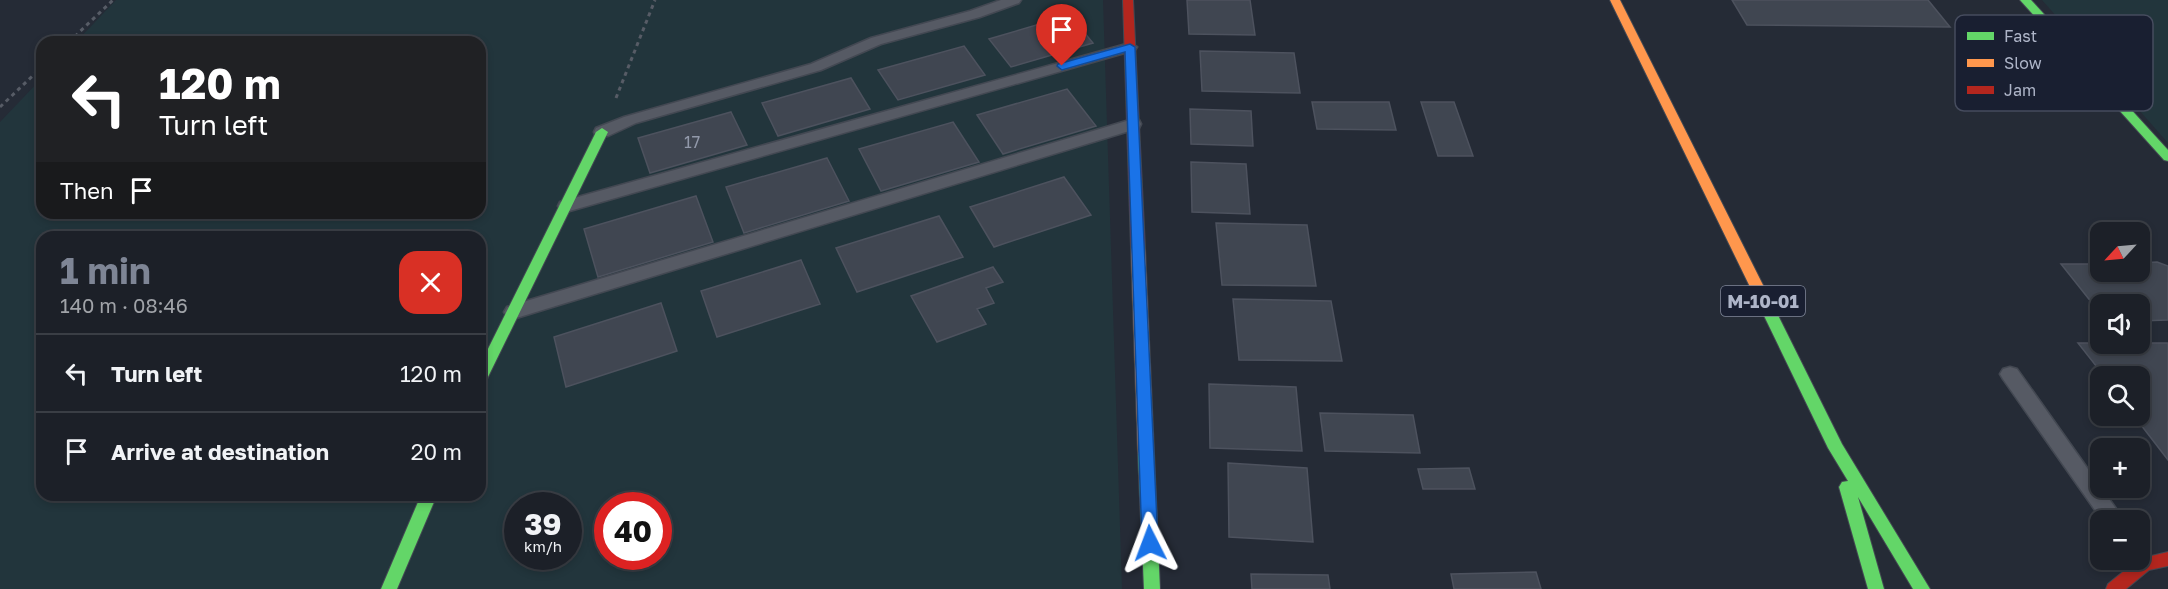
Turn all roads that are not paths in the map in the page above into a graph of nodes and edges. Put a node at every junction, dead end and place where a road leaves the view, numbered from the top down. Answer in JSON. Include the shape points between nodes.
{"nodes":[{"id":1,"x":1014,"y":0,"type":"edge"},
{"id":2,"x":1128,"y":0,"type":"edge"},
{"id":3,"x":1615,"y":0,"type":"edge"},
{"id":4,"x":2025,"y":0,"type":"edge"},
{"id":5,"x":2039,"y":15,"type":"edge"},
{"id":6,"x":1130,"y":47,"type":"junction"},
{"id":7,"x":2126,"y":111,"type":"edge"},
{"id":8,"x":1133,"y":124,"type":"junction"},
{"id":9,"x":602,"y":132,"type":"joint"},
{"id":10,"x":2168,"y":157,"type":"edge"},
{"id":11,"x":566,"y":206,"type":"junction"},
{"id":12,"x":513,"y":312,"type":"junction"},
{"id":13,"x":486,"y":367,"type":"edge"},
{"id":14,"x":2010,"y":374,"type":"dead end"},
{"id":15,"x":1836,"y":448,"type":"junction"},
{"id":16,"x":426,"y":501,"type":"edge"},
{"id":17,"x":2107,"y":510,"type":"edge"},
{"id":18,"x":2168,"y":559,"type":"edge"},
{"id":19,"x":2150,"y":560,"type":"edge"},
{"id":20,"x":2132,"y":570,"type":"edge"},
{"id":21,"x":389,"y":589,"type":"edge"},
{"id":22,"x":1152,"y":589,"type":"edge"},
{"id":23,"x":1876,"y":589,"type":"edge"},
{"id":24,"x":1922,"y":589,"type":"edge"},
{"id":25,"x":2114,"y":589,"type":"edge"}],
"edges":[{"from":1,"to":9,"type":"lane","via":[[876,40],[816,67],[630,120]]},
{"from":2,"to":6,"type":"main road"},
{"from":3,"to":15,"type":"main road","number":"М-10-01"},
{"from":4,"to":5,"type":"main road"},
{"from":6,"to":8,"type":"main road"},
{"from":6,"to":11,"type":"lane"},
{"from":7,"to":10,"type":"main road"},
{"from":8,"to":12,"type":"lane"},
{"from":8,"to":22,"type":"main road"},
{"from":9,"to":11,"type":"main road"},
{"from":11,"to":12,"type":"main road"},
{"from":12,"to":13,"type":"main road"},
{"from":14,"to":17,"type":"lane"},
{"from":15,"to":23,"type":"main road","number":"М-10-01"},
{"from":15,"to":24,"type":"main road","number":"М-10-01"},
{"from":16,"to":21,"type":"main road"},
{"from":18,"to":19,"type":"main road"},
{"from":20,"to":25,"type":"main road"}]}
